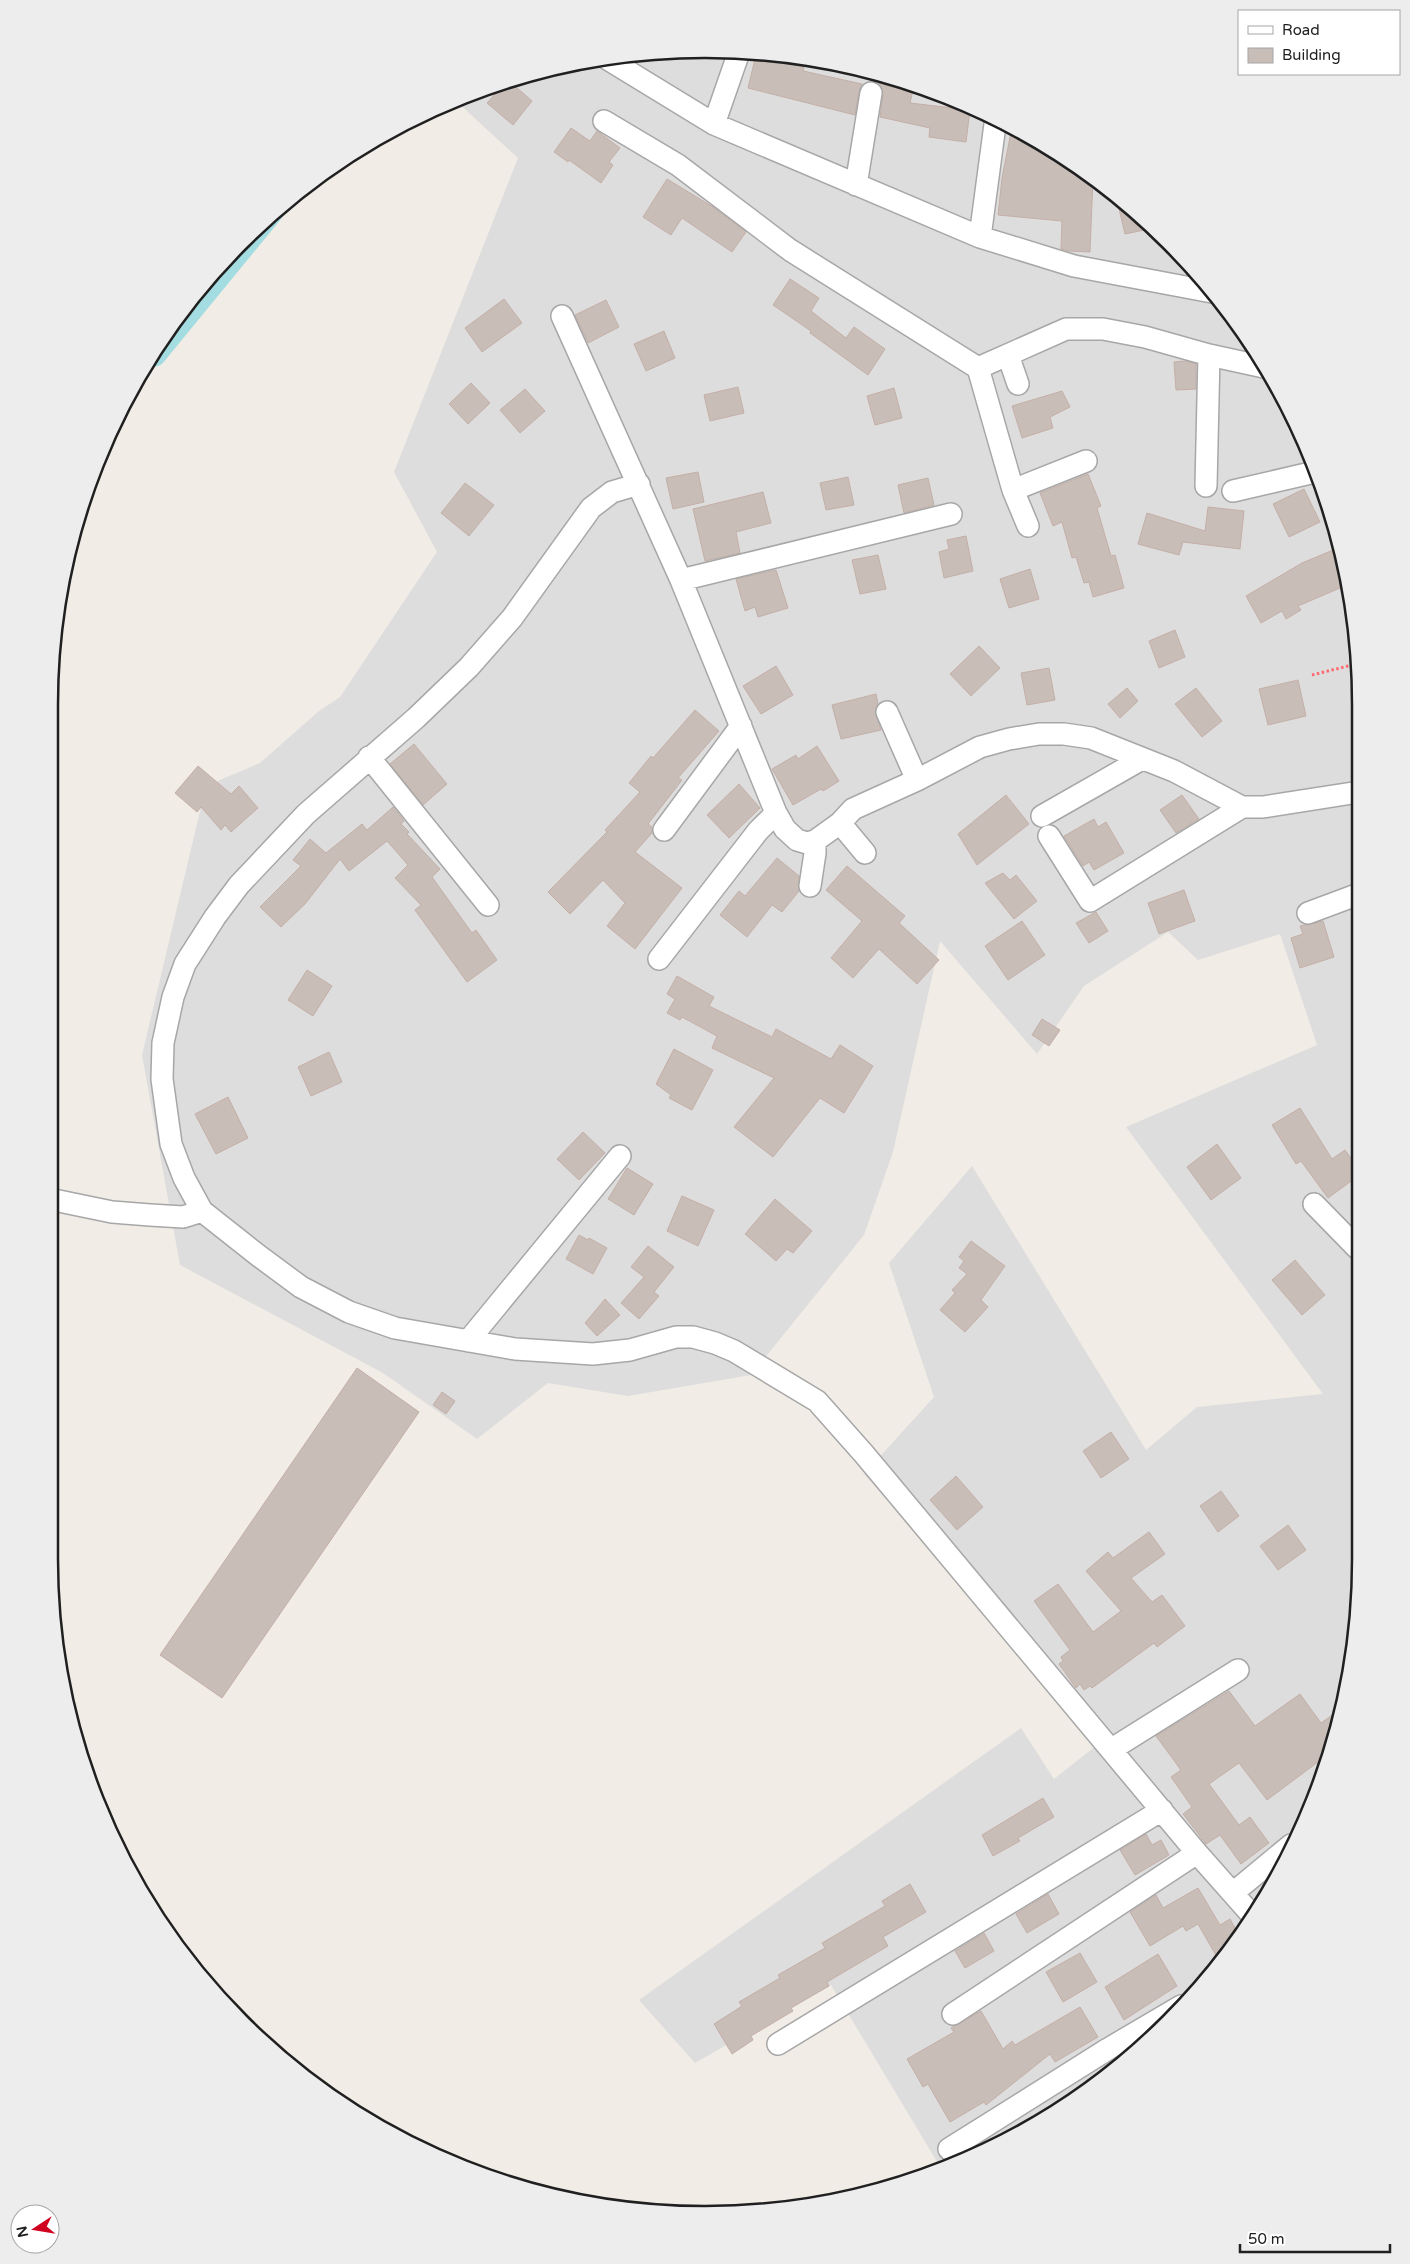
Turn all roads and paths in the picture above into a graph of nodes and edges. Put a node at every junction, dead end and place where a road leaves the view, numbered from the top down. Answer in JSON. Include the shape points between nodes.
{"nodes":[{"id":1,"x":737,"y":59,"type":"edge"},
{"id":2,"x":615,"y":64,"type":"edge"},
{"id":3,"x":871,"y":93,"type":"dead end"},
{"id":4,"x":604,"y":121,"type":"dead end"},
{"id":5,"x":714,"y":124,"type":"junction"},
{"id":6,"x":995,"y":126,"type":"edge"},
{"id":7,"x":856,"y":185,"type":"junction"},
{"id":8,"x":980,"y":237,"type":"junction"},
{"id":9,"x":1202,"y":290,"type":"edge"},
{"id":10,"x":562,"y":316,"type":"dead end"},
{"id":11,"x":1008,"y":355,"type":"junction"},
{"id":12,"x":1209,"y":355,"type":"junction"},
{"id":13,"x":1256,"y":365,"type":"edge"},
{"id":14,"x":978,"y":368,"type":"junction"},
{"id":15,"x":1018,"y":384,"type":"dead end"},
{"id":16,"x":1086,"y":461,"type":"dead end"},
{"id":17,"x":1309,"y":473,"type":"edge"},
{"id":18,"x":639,"y":484,"type":"junction"},
{"id":19,"x":1206,"y":486,"type":"dead end"},
{"id":20,"x":1013,"y":490,"type":"junction"},
{"id":21,"x":1233,"y":491,"type":"dead end"},
{"id":22,"x":951,"y":514,"type":"dead end"},
{"id":23,"x":1028,"y":526,"type":"dead end"},
{"id":24,"x":681,"y":580,"type":"junction"},
{"id":25,"x":1351,"y":665,"type":"edge"},
{"id":26,"x":1312,"y":675,"type":"dead end"},
{"id":27,"x":887,"y":712,"type":"dead end"},
{"id":28,"x":741,"y":726,"type":"junction"},
{"id":29,"x":369,"y":757,"type":"junction"},
{"id":30,"x":1142,"y":759,"type":"junction"},
{"id":31,"x":917,"y":780,"type":"junction"},
{"id":32,"x":1352,"y":793,"type":"edge"},
{"id":33,"x":1242,"y":807,"type":"junction"},
{"id":34,"x":776,"y":813,"type":"junction"},
{"id":35,"x":840,"y":823,"type":"junction"},
{"id":36,"x":664,"y":830,"type":"dead end"},
{"id":37,"x":815,"y":841,"type":"junction"},
{"id":38,"x":865,"y":853,"type":"dead end"},
{"id":39,"x":810,"y":886,"type":"dead end"},
{"id":40,"x":1352,"y":897,"type":"edge"},
{"id":41,"x":488,"y":905,"type":"dead end"},
{"id":42,"x":1308,"y":913,"type":"dead end"},
{"id":43,"x":659,"y":960,"type":"dead end"},
{"id":44,"x":620,"y":1156,"type":"dead end"},
{"id":45,"x":58,"y":1201,"type":"edge"},
{"id":46,"x":1314,"y":1204,"type":"dead end"},
{"id":47,"x":202,"y":1210,"type":"junction"},
{"id":48,"x":1352,"y":1243,"type":"edge"},
{"id":49,"x":468,"y":1341,"type":"junction"},
{"id":50,"x":1238,"y":1670,"type":"dead end"},
{"id":51,"x":1112,"y":1749,"type":"junction"},
{"id":52,"x":1162,"y":1810,"type":"junction"},
{"id":53,"x":1282,"y":1852,"type":"edge"},
{"id":54,"x":1197,"y":1853,"type":"junction"},
{"id":55,"x":1233,"y":1893,"type":"junction"},
{"id":56,"x":1248,"y":1911,"type":"edge"},
{"id":57,"x":953,"y":2014,"type":"dead end"},
{"id":58,"x":1164,"y":2016,"type":"edge"},
{"id":59,"x":778,"y":2044,"type":"dead end"},
{"id":60,"x":949,"y":2149,"type":"dead end"}],
"edges":[{"from":1,"to":5,"type":"street"},
{"from":2,"to":5,"type":"street"},
{"from":3,"to":7,"type":"street"},
{"from":4,"to":14,"type":"street","via":[[678,165],[790,250]]},
{"from":5,"to":7,"type":"street"},
{"from":6,"to":8,"type":"street"},
{"from":7,"to":8,"type":"street"},
{"from":8,"to":9,"type":"street","via":[[1074,266]]},
{"from":10,"to":18,"type":"street"},
{"from":11,"to":12,"type":"street","via":[[1066,329],[1103,329]]},
{"from":11,"to":14,"type":"street"},
{"from":11,"to":15,"type":"street"},
{"from":12,"to":13,"type":"street"},
{"from":12,"to":19,"type":"street"},
{"from":14,"to":20,"type":"street"},
{"from":16,"to":20,"type":"street"},
{"from":17,"to":21,"type":"street"},
{"from":18,"to":24,"type":"street"},
{"from":18,"to":29,"type":"street","via":[[612,492],[591,508],[512,618],[475,660],[416,718]]},
{"from":20,"to":23,"type":"street"},
{"from":22,"to":24,"type":"street"},
{"from":24,"to":28,"type":"street"},
{"from":25,"to":26,"type":"path"},
{"from":27,"to":31,"type":"street"},
{"from":28,"to":34,"type":"street"},
{"from":28,"to":36,"type":"street"},
{"from":29,"to":41,"type":"street"},
{"from":29,"to":47,"type":"street","via":[[306,814],[239,885],[185,964],[173,998],[163,1044],[162,1079],[171,1144],[184,1178]]},
{"from":30,"to":31,"type":"street","via":[[1091,738],[1039,734],[980,747]]},
{"from":30,"to":33,"type":"street","via":[[1174,771]]},
{"from":30,"to":33,"type":"street","via":[[1046,826],[1090,901]]},
{"from":31,"to":35,"type":"street","via":[[853,809]]},
{"from":32,"to":33,"type":"street","via":[[1263,807]]},
{"from":34,"to":37,"type":"street","via":[[785,829],[797,840]]},
{"from":34,"to":43,"type":"street","via":[[758,831]]},
{"from":35,"to":37,"type":"street"},
{"from":35,"to":38,"type":"street"},
{"from":37,"to":39,"type":"street"},
{"from":40,"to":42,"type":"street"},
{"from":44,"to":49,"type":"street"},
{"from":45,"to":47,"type":"street","via":[[112,1212],[150,1215],[183,1217]]},
{"from":46,"to":48,"type":"street"},
{"from":47,"to":49,"type":"street","via":[[301,1286],[349,1312],[395,1328]]},
{"from":49,"to":51,"type":"street","via":[[515,1350],[593,1354],[630,1350],[676,1337],[693,1337],[734,1351],[817,1401]]},
{"from":50,"to":51,"type":"street"},
{"from":51,"to":52,"type":"street"},
{"from":52,"to":54,"type":"street"},
{"from":52,"to":59,"type":"street"},
{"from":53,"to":55,"type":"street"},
{"from":54,"to":55,"type":"street"},
{"from":54,"to":57,"type":"street"},
{"from":55,"to":56,"type":"street"},
{"from":58,"to":60,"type":"street"}]}
